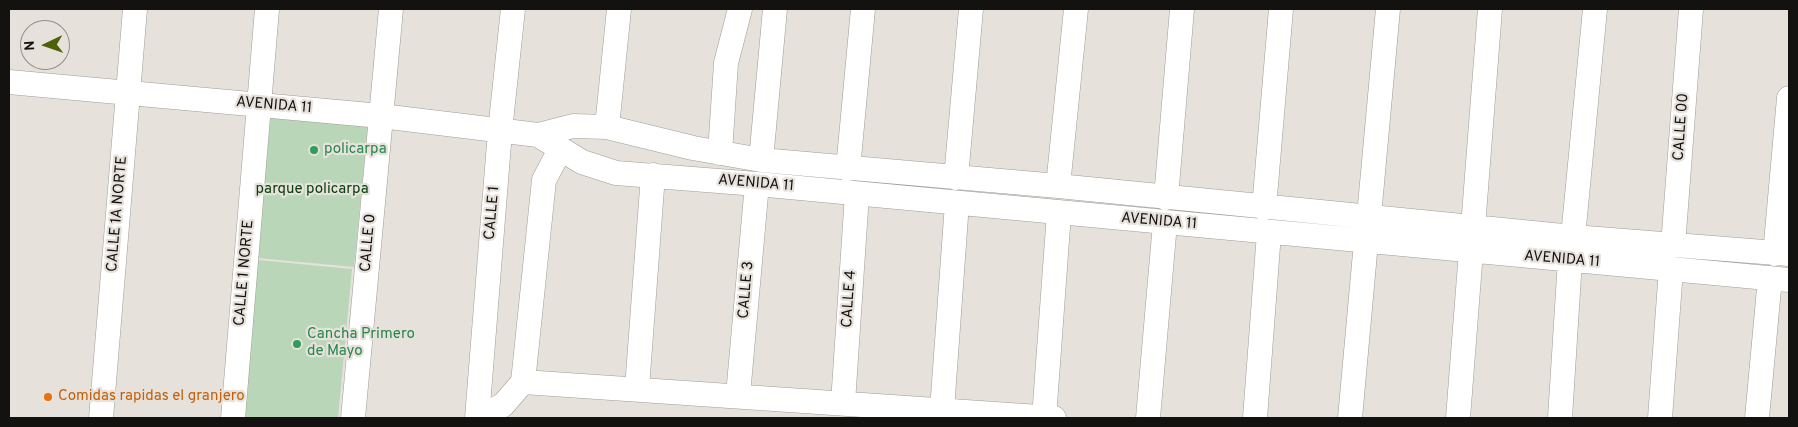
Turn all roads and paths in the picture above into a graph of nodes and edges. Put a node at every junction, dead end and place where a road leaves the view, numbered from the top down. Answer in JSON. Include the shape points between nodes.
{"nodes":[{"id":1,"x":135,"y":9,"type":"edge"},
{"id":2,"x":267,"y":9,"type":"edge"},
{"id":3,"x":390,"y":9,"type":"edge"},
{"id":4,"x":513,"y":9,"type":"edge"},
{"id":5,"x":619,"y":9,"type":"edge"},
{"id":6,"x":740,"y":9,"type":"edge"},
{"id":7,"x":775,"y":9,"type":"edge"},
{"id":8,"x":863,"y":9,"type":"edge"},
{"id":9,"x":971,"y":9,"type":"edge"},
{"id":10,"x":1076,"y":9,"type":"edge"},
{"id":11,"x":1182,"y":9,"type":"edge"},
{"id":12,"x":1281,"y":9,"type":"edge"},
{"id":13,"x":1388,"y":9,"type":"edge"},
{"id":14,"x":1490,"y":9,"type":"edge"},
{"id":15,"x":1595,"y":9,"type":"edge"},
{"id":16,"x":1691,"y":9,"type":"edge"},
{"id":17,"x":9,"y":82,"type":"edge"},
{"id":18,"x":128,"y":93,"type":"junction"},
{"id":19,"x":1789,"y":98,"type":"edge"},
{"id":20,"x":259,"y":105,"type":"junction"},
{"id":21,"x":381,"y":116,"type":"junction"},
{"id":22,"x":607,"y":127,"type":"junction"},
{"id":23,"x":500,"y":131,"type":"junction"},
{"id":24,"x":538,"y":135,"type":"junction"},
{"id":25,"x":560,"y":150,"type":"junction"},
{"id":26,"x":720,"y":153,"type":"junction"},
{"id":27,"x":761,"y":160,"type":"junction"},
{"id":28,"x":848,"y":169,"type":"junction"},
{"id":29,"x":653,"y":175,"type":"junction"},
{"id":30,"x":956,"y":178,"type":"junction"},
{"id":31,"x":757,"y":184,"type":"junction"},
{"id":32,"x":1058,"y":186,"type":"junction"},
{"id":33,"x":857,"y":194,"type":"junction"},
{"id":34,"x":1166,"y":198,"type":"junction"},
{"id":35,"x":957,"y":203,"type":"junction"},
{"id":36,"x":1264,"y":208,"type":"junction"},
{"id":37,"x":1059,"y":213,"type":"junction"},
{"id":38,"x":1369,"y":216,"type":"junction"},
{"id":39,"x":1165,"y":223,"type":"junction"},
{"id":40,"x":1473,"y":227,"type":"junction"},
{"id":41,"x":1269,"y":233,"type":"junction"},
{"id":42,"x":1573,"y":237,"type":"junction"},
{"id":43,"x":1366,"y":242,"type":"junction"},
{"id":44,"x":1673,"y":246,"type":"junction"},
{"id":45,"x":1471,"y":251,"type":"junction"},
{"id":46,"x":1782,"y":254,"type":"edge"},
{"id":47,"x":1570,"y":260,"type":"junction"},
{"id":48,"x":1671,"y":270,"type":"junction"},
{"id":49,"x":1780,"y":279,"type":"edge"},
{"id":50,"x":523,"y":382,"type":"junction"},
{"id":51,"x":637,"y":388,"type":"junction"},
{"id":52,"x":738,"y":395,"type":"junction"},
{"id":53,"x":843,"y":403,"type":"junction"},
{"id":54,"x":942,"y":410,"type":"junction"},
{"id":55,"x":101,"y":418,"type":"edge"},
{"id":56,"x":233,"y":418,"type":"edge"},
{"id":57,"x":353,"y":418,"type":"edge"},
{"id":58,"x":477,"y":418,"type":"edge"},
{"id":59,"x":1049,"y":418,"type":"edge"},
{"id":60,"x":1148,"y":418,"type":"edge"},
{"id":61,"x":1255,"y":418,"type":"edge"},
{"id":62,"x":1350,"y":418,"type":"edge"},
{"id":63,"x":1458,"y":418,"type":"edge"},
{"id":64,"x":1560,"y":418,"type":"edge"},
{"id":65,"x":1660,"y":418,"type":"edge"},
{"id":66,"x":1757,"y":418,"type":"edge"}],
"edges":[{"from":1,"to":18,"type":"street","name":"CALLE 1A NORTE"},
{"from":2,"to":20,"type":"street","name":"CALLE 1 NORTE"},
{"from":3,"to":21,"type":"street","name":"CALLE 0"},
{"from":4,"to":23,"type":"street","name":"CALLE 1"},
{"from":5,"to":22,"type":"street"},
{"from":6,"to":26,"type":"street","via":[[726,63]]},
{"from":7,"to":27,"type":"street"},
{"from":8,"to":28,"type":"street"},
{"from":9,"to":30,"type":"street"},
{"from":10,"to":32,"type":"street"},
{"from":11,"to":34,"type":"street"},
{"from":12,"to":36,"type":"street"},
{"from":13,"to":38,"type":"street"},
{"from":14,"to":40,"type":"street"},
{"from":15,"to":42,"type":"street"},
{"from":16,"to":44,"type":"street","name":"CALLE 00"},
{"from":17,"to":18,"type":"street","name":"AVENIDA 11"},
{"from":18,"to":20,"type":"street","name":"AVENIDA 11"},
{"from":18,"to":55,"type":"street","name":"CALLE 1A NORTE"},
{"from":19,"to":46,"type":"street"},
{"from":20,"to":21,"type":"street","name":"AVENIDA 11"},
{"from":20,"to":56,"type":"street","name":"CALLE 1 NORTE"},
{"from":21,"to":23,"type":"street","name":"AVENIDA 11"},
{"from":21,"to":57,"type":"street","name":"CALLE 0"},
{"from":22,"to":24,"type":"street","name":"AVENIDA 11","via":[[573,126]]},
{"from":22,"to":26,"type":"street","name":"AVENIDA 11"},
{"from":23,"to":24,"type":"street","name":"AVENIDA 11"},
{"from":23,"to":58,"type":"street","name":"CALLE 1"},
{"from":24,"to":25,"type":"street","name":"AVENIDA 11"},
{"from":25,"to":29,"type":"street","name":"AVENIDA 11","via":[[582,162],[616,173]]},
{"from":25,"to":50,"type":"street","via":[[544,180]]},
{"from":26,"to":27,"type":"street","name":"AVENIDA 11"},
{"from":27,"to":28,"type":"street","name":"AVENIDA 11"},
{"from":28,"to":30,"type":"street","name":"AVENIDA 11"},
{"from":29,"to":31,"type":"street","name":"AVENIDA 11"},
{"from":29,"to":51,"type":"street"},
{"from":30,"to":32,"type":"street","name":"AVENIDA 11"},
{"from":31,"to":33,"type":"street","name":"AVENIDA 11"},
{"from":31,"to":52,"type":"street","name":"CALLE 3"},
{"from":32,"to":34,"type":"street","name":"AVENIDA 11"},
{"from":33,"to":35,"type":"street","name":"AVENIDA 11"},
{"from":33,"to":53,"type":"street","name":"CALLE 4"},
{"from":34,"to":36,"type":"street","name":"AVENIDA 11"},
{"from":35,"to":37,"type":"street","name":"AVENIDA 11"},
{"from":35,"to":54,"type":"street"},
{"from":36,"to":38,"type":"street","name":"AVENIDA 11"},
{"from":37,"to":39,"type":"street","name":"AVENIDA 11"},
{"from":37,"to":59,"type":"street"},
{"from":38,"to":40,"type":"street","name":"AVENIDA 11"},
{"from":39,"to":41,"type":"street","name":"AVENIDA 11"},
{"from":39,"to":60,"type":"street"},
{"from":40,"to":42,"type":"street","name":"AVENIDA 11"},
{"from":41,"to":43,"type":"street","name":"AVENIDA 11"},
{"from":41,"to":61,"type":"street"},
{"from":42,"to":44,"type":"street","name":"AVENIDA 11"},
{"from":43,"to":45,"type":"street","name":"AVENIDA 11"},
{"from":43,"to":62,"type":"street"},
{"from":44,"to":46,"type":"street","name":"AVENIDA 11"},
{"from":45,"to":47,"type":"street","name":"AVENIDA 11"},
{"from":45,"to":63,"type":"street"},
{"from":47,"to":48,"type":"street","name":"AVENIDA 11"},
{"from":47,"to":64,"type":"street"},
{"from":48,"to":49,"type":"street","name":"AVENIDA 11"},
{"from":48,"to":65,"type":"street"},
{"from":49,"to":66,"type":"street"},
{"from":50,"to":51,"type":"street"},
{"from":50,"to":58,"type":"street","via":[[503,405]]},
{"from":51,"to":52,"type":"street"},
{"from":52,"to":53,"type":"street"},
{"from":53,"to":54,"type":"street"},
{"from":54,"to":59,"type":"street"}]}
